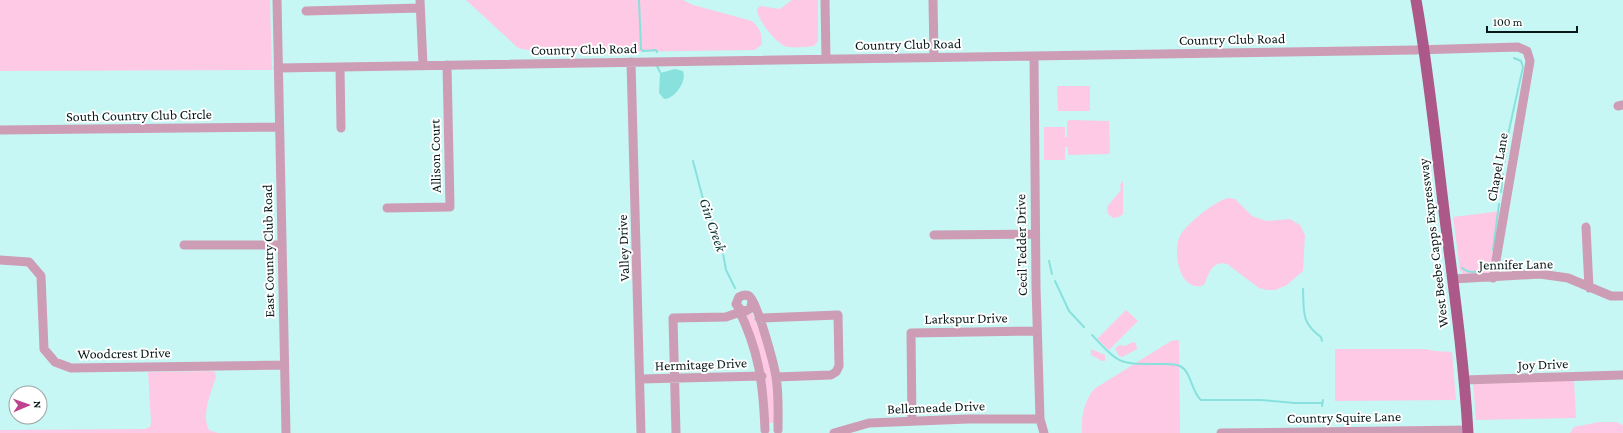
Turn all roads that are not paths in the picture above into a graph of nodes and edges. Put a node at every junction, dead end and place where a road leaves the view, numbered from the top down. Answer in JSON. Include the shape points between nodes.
{"nodes":[{"id":1,"x":277,"y":0,"type":"edge"},
{"id":2,"x":825,"y":0,"type":"edge"},
{"id":3,"x":934,"y":0,"type":"edge"},
{"id":4,"x":1416,"y":0,"type":"edge"},
{"id":5,"x":420,"y":4,"type":"edge"},
{"id":6,"x":306,"y":11,"type":"dead end"},
{"id":7,"x":1425,"y":50,"type":"junction"},
{"id":8,"x":1034,"y":56,"type":"junction"},
{"id":9,"x":934,"y":58,"type":"junction"},
{"id":10,"x":826,"y":59,"type":"junction"},
{"id":11,"x":1530,"y":61,"type":"joint"},
{"id":12,"x":631,"y":62,"type":"junction"},
{"id":13,"x":423,"y":65,"type":"junction"},
{"id":14,"x":447,"y":65,"type":"junction"},
{"id":15,"x":340,"y":67,"type":"junction"},
{"id":16,"x":278,"y":68,"type":"junction"},
{"id":17,"x":279,"y":127,"type":"junction"},
{"id":18,"x":341,"y":128,"type":"dead end"},
{"id":19,"x":0,"y":130,"type":"edge"},
{"id":20,"x":387,"y":208,"type":"dead end"},
{"id":21,"x":1586,"y":227,"type":"dead end"},
{"id":22,"x":1035,"y":234,"type":"junction"},
{"id":23,"x":934,"y":235,"type":"dead end"},
{"id":24,"x":184,"y":245,"type":"dead end"},
{"id":25,"x":282,"y":245,"type":"junction"},
{"id":26,"x":0,"y":260,"type":"edge"},
{"id":27,"x":1492,"y":278,"type":"junction"},
{"id":28,"x":1453,"y":279,"type":"junction"},
{"id":29,"x":1589,"y":288,"type":"junction"},
{"id":30,"x":1623,"y":296,"type":"edge"},
{"id":31,"x":738,"y":309,"type":"junction"},
{"id":32,"x":759,"y":318,"type":"junction"},
{"id":33,"x":1037,"y":331,"type":"junction"},
{"id":34,"x":284,"y":365,"type":"junction"},
{"id":35,"x":1623,"y":375,"type":"edge"},
{"id":36,"x":762,"y":376,"type":"junction"},
{"id":37,"x":776,"y":377,"type":"junction"},
{"id":38,"x":675,"y":378,"type":"junction"},
{"id":39,"x":641,"y":380,"type":"junction"},
{"id":40,"x":1464,"y":380,"type":"junction"},
{"id":41,"x":1040,"y":419,"type":"junction"},
{"id":42,"x":912,"y":421,"type":"junction"},
{"id":43,"x":779,"y":431,"type":"edge"},
{"id":44,"x":764,"y":432,"type":"edge"},
{"id":45,"x":1468,"y":432,"type":"edge"},
{"id":46,"x":286,"y":433,"type":"edge"},
{"id":47,"x":641,"y":433,"type":"edge"},
{"id":48,"x":676,"y":433,"type":"edge"},
{"id":49,"x":834,"y":433,"type":"edge"},
{"id":50,"x":1044,"y":433,"type":"edge"},
{"id":51,"x":1221,"y":433,"type":"edge"}],
"edges":[{"from":1,"to":16,"type":"street","name":"East Country Club Road"},
{"from":2,"to":10,"type":"street"},
{"from":3,"to":9,"type":"street"},
{"from":4,"to":7,"type":"main road","name":"West Beebe Capps Expressway"},
{"from":5,"to":6,"type":"street"},
{"from":5,"to":13,"type":"street"},
{"from":7,"to":8,"type":"street","name":"Country Club Road"},
{"from":7,"to":11,"type":"street","name":"Country Club Road","via":[[1518,47],[1527,51]]},
{"from":7,"to":28,"type":"main road","name":"West Beebe Capps Expressway"},
{"from":8,"to":9,"type":"street","name":"Country Club Road"},
{"from":8,"to":22,"type":"street","name":"Cecil Tedder Drive"},
{"from":9,"to":10,"type":"street","name":"Country Club Road"},
{"from":10,"to":12,"type":"street","name":"Country Club Road"},
{"from":11,"to":27,"type":"street","name":"Chapel Lane"},
{"from":12,"to":14,"type":"street","name":"Country Club Road"},
{"from":12,"to":39,"type":"street","name":"Valley Drive"},
{"from":13,"to":14,"type":"street","name":"Country Club Road"},
{"from":13,"to":15,"type":"street","name":"Country Club Road"},
{"from":14,"to":20,"type":"street","name":"Allison Court","via":[[450,207]]},
{"from":15,"to":16,"type":"street","name":"Country Club Road"},
{"from":15,"to":18,"type":"street"},
{"from":16,"to":17,"type":"street","name":"East Country Club Road"},
{"from":17,"to":19,"type":"street","name":"South Country Club Circle"},
{"from":17,"to":25,"type":"street","name":"East Country Club Road"},
{"from":21,"to":29,"type":"street"},
{"from":22,"to":23,"type":"street"},
{"from":22,"to":33,"type":"street","name":"Cecil Tedder Drive"},
{"from":24,"to":25,"type":"street"},
{"from":25,"to":34,"type":"street","name":"East Country Club Road"},
{"from":26,"to":34,"type":"street","name":"Woodcrest Drive","via":[[29,262],[41,276],[44,349],[55,362],[71,368]]},
{"from":27,"to":28,"type":"street","name":"Jennifer Lane"},
{"from":27,"to":29,"type":"street","name":"Jennifer Lane","via":[[1540,274],[1568,278]]},
{"from":28,"to":40,"type":"main road","name":"West Beebe Capps Expressway"},
{"from":29,"to":30,"type":"street","name":"Jennifer Lane","via":[[1611,296]]},
{"from":31,"to":32,"type":"street","via":[[736,301],[741,295],[749,296]]},
{"from":31,"to":36,"type":"street","via":[[754,347]]},
{"from":31,"to":38,"type":"street","via":[[726,317],[673,318]]},
{"from":32,"to":37,"type":"street"},
{"from":32,"to":37,"type":"street","via":[[838,315],[839,366],[836,372],[831,375]]},
{"from":33,"to":41,"type":"street","name":"Cecil Tedder Drive"},
{"from":33,"to":42,"type":"street","name":"Larkspur Drive","via":[[911,333]]},
{"from":34,"to":46,"type":"street","name":"East Country Club Road"},
{"from":35,"to":40,"type":"street","name":"Joy Drive"},
{"from":36,"to":38,"type":"street","name":"Hermitage Drive"},
{"from":36,"to":44,"type":"street"},
{"from":37,"to":43,"type":"street"},
{"from":38,"to":39,"type":"street","name":"Hermitage Drive"},
{"from":38,"to":48,"type":"street"},
{"from":39,"to":47,"type":"street","name":"Valley Drive"},
{"from":40,"to":45,"type":"main road","name":"West Beebe Capps Expressway"},
{"from":41,"to":42,"type":"street","name":"Bellemeade Drive"},
{"from":41,"to":50,"type":"street","name":"Cecil Tedder Drive"},
{"from":42,"to":49,"type":"street","name":"Bellemeade Drive","via":[[866,424]]},
{"from":43,"to":44,"type":"street","via":[[772,426]]},
{"from":45,"to":51,"type":"street","name":"Country Squire Lane"}]}
